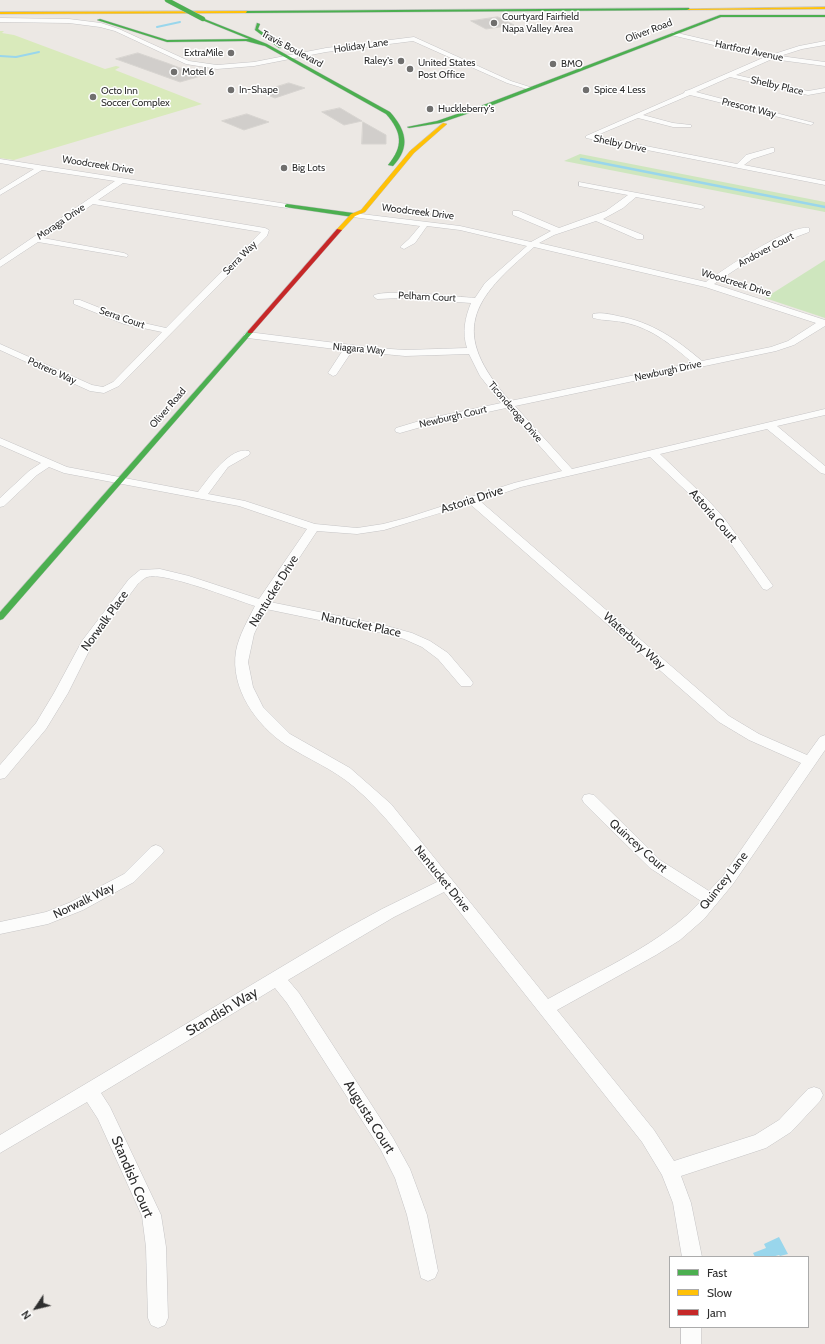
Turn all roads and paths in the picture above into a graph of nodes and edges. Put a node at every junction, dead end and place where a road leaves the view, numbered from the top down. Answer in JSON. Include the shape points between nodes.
{"nodes":[{"id":1,"x":167,"y":0,"type":"edge"},
{"id":2,"x":181,"y":0,"type":"edge"},
{"id":3,"x":714,"y":0,"type":"edge"},
{"id":4,"x":335,"y":2,"type":"dead end"},
{"id":5,"x":101,"y":3,"type":"dead end"},
{"id":6,"x":205,"y":3,"type":"dead end"},
{"id":7,"x":825,"y":3,"type":"edge"},
{"id":8,"x":498,"y":4,"type":"junction"},
{"id":9,"x":544,"y":4,"type":"junction"},
{"id":10,"x":0,"y":8,"type":"edge"},
{"id":11,"x":825,"y":8,"type":"edge"},
{"id":12,"x":520,"y":10,"type":"junction"},
{"id":13,"x":422,"y":11,"type":"junction"},
{"id":14,"x":315,"y":12,"type":"junction"},
{"id":15,"x":0,"y":13,"type":"edge"},
{"id":16,"x":695,"y":13,"type":"junction"},
{"id":17,"x":726,"y":15,"type":"junction"},
{"id":18,"x":0,"y":16,"type":"edge"},
{"id":19,"x":825,"y":16,"type":"edge"},
{"id":20,"x":203,"y":19,"type":"junction"},
{"id":21,"x":0,"y":20,"type":"edge"},
{"id":22,"x":704,"y":22,"type":"junction"},
{"id":23,"x":242,"y":34,"type":"junction"},
{"id":24,"x":673,"y":34,"type":"junction"},
{"id":25,"x":220,"y":40,"type":"junction"},
{"id":26,"x":260,"y":43,"type":"junction"},
{"id":27,"x":825,"y":43,"type":"edge"},
{"id":28,"x":280,"y":48,"type":"junction"},
{"id":29,"x":292,"y":57,"type":"junction"},
{"id":30,"x":771,"y":57,"type":"junction"},
{"id":31,"x":825,"y":64,"type":"edge"},
{"id":32,"x":729,"y":75,"type":"junction"},
{"id":33,"x":530,"y":88,"type":"junction"},
{"id":34,"x":825,"y":90,"type":"edge"},
{"id":35,"x":687,"y":92,"type":"junction"},
{"id":36,"x":402,"y":113,"type":"junction"},
{"id":37,"x":635,"y":116,"type":"junction"},
{"id":38,"x":445,"y":121,"type":"junction"},
{"id":39,"x":811,"y":123,"type":"dead end"},
{"id":40,"x":689,"y":126,"type":"dead end"},
{"id":41,"x":408,"y":132,"type":"junction"},
{"id":42,"x":771,"y":150,"type":"dead end"},
{"id":43,"x":412,"y":152,"type":"junction"},
{"id":44,"x":0,"y":162,"type":"edge"},
{"id":45,"x":738,"y":167,"type":"junction"},
{"id":46,"x":40,"y":168,"type":"junction"},
{"id":47,"x":122,"y":180,"type":"junction"},
{"id":48,"x":825,"y":183,"type":"edge"},
{"id":49,"x":582,"y":184,"type":"dead end"},
{"id":50,"x":0,"y":193,"type":"edge"},
{"id":51,"x":634,"y":194,"type":"junction"},
{"id":52,"x":91,"y":201,"type":"junction"},
{"id":53,"x":287,"y":206,"type":"joint"},
{"id":54,"x":701,"y":207,"type":"dead end"},
{"id":55,"x":516,"y":213,"type":"dead end"},
{"id":56,"x":353,"y":215,"type":"junction"},
{"id":57,"x":595,"y":218,"type":"junction"},
{"id":58,"x":426,"y":224,"type":"junction"},
{"id":59,"x":806,"y":230,"type":"dead end"},
{"id":60,"x":559,"y":231,"type":"junction"},
{"id":61,"x":640,"y":237,"type":"dead end"},
{"id":62,"x":36,"y":239,"type":"junction"},
{"id":63,"x":534,"y":244,"type":"junction"},
{"id":64,"x":404,"y":247,"type":"dead end"},
{"id":65,"x":124,"y":255,"type":"dead end"},
{"id":66,"x":0,"y":264,"type":"edge"},
{"id":67,"x":708,"y":285,"type":"junction"},
{"id":68,"x":377,"y":296,"type":"dead end"},
{"id":69,"x":477,"y":301,"type":"junction"},
{"id":70,"x":77,"y":302,"type":"dead end"},
{"id":71,"x":596,"y":316,"type":"dead end"},
{"id":72,"x":824,"y":323,"type":"edge"},
{"id":73,"x":168,"y":332,"type":"junction"},
{"id":74,"x":248,"y":335,"type":"junction"},
{"id":75,"x":0,"y":348,"type":"edge"},
{"id":76,"x":348,"y":349,"type":"junction"},
{"id":77,"x":471,"y":351,"type":"junction"},
{"id":78,"x":700,"y":364,"type":"junction"},
{"id":79,"x":333,"y":373,"type":"dead end"},
{"id":80,"x":104,"y":390,"type":"joint"},
{"id":81,"x":507,"y":405,"type":"junction"},
{"id":82,"x":825,"y":412,"type":"edge"},
{"id":83,"x":770,"y":426,"type":"junction"},
{"id":84,"x":400,"y":430,"type":"dead end"},
{"id":85,"x":0,"y":441,"type":"edge"},
{"id":86,"x":245,"y":453,"type":"dead end"},
{"id":87,"x":652,"y":453,"type":"junction"},
{"id":88,"x":47,"y":464,"type":"junction"},
{"id":89,"x":569,"y":472,"type":"junction"},
{"id":90,"x":825,"y":472,"type":"edge"},
{"id":91,"x":119,"y":481,"type":"junction"},
{"id":92,"x":200,"y":495,"type":"junction"},
{"id":93,"x":472,"y":500,"type":"junction"},
{"id":94,"x":0,"y":504,"type":"edge"},
{"id":95,"x":314,"y":527,"type":"junction"},
{"id":96,"x":767,"y":586,"type":"dead end"},
{"id":97,"x":264,"y":605,"type":"junction"},
{"id":98,"x":0,"y":616,"type":"edge"},
{"id":99,"x":466,"y":682,"type":"dead end"},
{"id":100,"x":825,"y":740,"type":"edge"},
{"id":101,"x":809,"y":761,"type":"junction"},
{"id":102,"x":0,"y":774,"type":"edge"},
{"id":103,"x":588,"y":799,"type":"dead end"},
{"id":104,"x":156,"y":851,"type":"dead end"},
{"id":105,"x":447,"y":884,"type":"junction"},
{"id":106,"x":712,"y":900,"type":"junction"},
{"id":107,"x":0,"y":928,"type":"edge"},
{"id":108,"x":277,"y":979,"type":"junction"},
{"id":109,"x":546,"y":1008,"type":"junction"},
{"id":110,"x":90,"y":1091,"type":"junction"},
{"id":111,"x":814,"y":1095,"type":"dead end"},
{"id":112,"x":0,"y":1145,"type":"edge"},
{"id":113,"x":670,"y":1171,"type":"junction"},
{"id":114,"x":692,"y":1256,"type":"edge"},
{"id":115,"x":428,"y":1271,"type":"dead end"},
{"id":116,"x":158,"y":1318,"type":"dead end"},
{"id":117,"x":691,"y":1328,"type":"edge"},
{"id":118,"x":691,"y":1344,"type":"edge"}],
"edges":[{"from":1,"to":20,"type":"main road","name":"Travis Boulevard","bridge":true},
{"from":2,"to":23,"type":"main road","name":"Travis Boulevard"},
{"from":3,"to":9,"type":"main road"},
{"from":4,"to":8,"type":"main road"},
{"from":5,"to":6,"type":"main road"},
{"from":7,"to":9,"type":"main road"},
{"from":8,"to":9,"type":"main road"},
{"from":8,"to":10,"type":"main road"},
{"from":11,"to":12,"type":"main road"},
{"from":12,"to":13,"type":"main road"},
{"from":12,"to":16,"type":"main road"},
{"from":13,"to":14,"type":"main road"},
{"from":13,"to":28,"type":"main road","via":[[397,14],[291,16],[268,19],[258,24],[256,29]]},
{"from":14,"to":15,"type":"main road"},
{"from":14,"to":20,"type":"main road","via":[[186,16],[153,23],[147,30],[156,36],[176,39],[205,35],[213,29]]},
{"from":16,"to":17,"type":"main road"},
{"from":16,"to":22,"type":"main road","via":[[708,19]]},
{"from":17,"to":19,"type":"main road","name":"Oliver Road"},
{"from":17,"to":22,"type":"main road","name":"Oliver Road"},
{"from":18,"to":25,"type":"main road","via":[[87,19],[116,23],[156,39],[178,42]]},
{"from":20,"to":23,"type":"main road","name":"Travis Boulevard"},
{"from":21,"to":29,"type":"street","name":"Holiday Lane","via":[[101,25],[188,62],[209,66],[241,66]]},
{"from":22,"to":24,"type":"main road","name":"Oliver Road"},
{"from":23,"to":25,"type":"main road"},
{"from":23,"to":26,"type":"main road","name":"Travis Boulevard"},
{"from":23,"to":28,"type":"main road","name":"Travis Boulevard"},
{"from":24,"to":30,"type":"street","name":"Hartford Avenue"},
{"from":24,"to":33,"type":"main road","name":"Oliver Road"},
{"from":25,"to":26,"type":"main road"},
{"from":26,"to":29,"type":"main road","name":"Travis Boulevard"},
{"from":27,"to":30,"type":"street","name":"Shelby Drive"},
{"from":28,"to":29,"type":"main road","name":"Travis Boulevard"},
{"from":29,"to":33,"type":"street","name":"Holiday Lane","via":[[414,39],[509,82]]},
{"from":29,"to":36,"type":"main road","name":"Travis Boulevard"},
{"from":29,"to":41,"type":"main road","name":"Travis Boulevard","via":[[380,107]]},
{"from":30,"to":31,"type":"street","name":"Hartford Avenue"},
{"from":30,"to":32,"type":"street","name":"Shelby Drive"},
{"from":32,"to":34,"type":"street","name":"Shelby Place","via":[[804,93]]},
{"from":32,"to":35,"type":"street","name":"Shelby Drive"},
{"from":33,"to":38,"type":"main road","name":"Oliver Road"},
{"from":35,"to":37,"type":"street","name":"Shelby Drive"},
{"from":35,"to":39,"type":"street","name":"Prescott Way"},
{"from":36,"to":38,"type":"main road","name":"Oliver Road","via":[[420,120]]},
{"from":36,"to":41,"type":"main road","name":"Travis Boulevard"},
{"from":37,"to":40,"type":"street"},
{"from":37,"to":45,"type":"street","name":"Shelby Drive","via":[[588,137]]},
{"from":38,"to":41,"type":"main road","name":"Oliver Road"},
{"from":38,"to":43,"type":"main road","name":"Oliver Road"},
{"from":41,"to":43,"type":"main road"},
{"from":41,"to":56,"type":"main road","name":"Oliver Road","via":[[403,138],[402,152],[396,162],[353,210]]},
{"from":42,"to":45,"type":"street","via":[[749,157]]},
{"from":43,"to":56,"type":"main road","name":"Oliver Road","via":[[363,211]]},
{"from":44,"to":46,"type":"street","name":"Woodcreek Drive"},
{"from":45,"to":48,"type":"street","name":"Shelby Drive"},
{"from":46,"to":47,"type":"street","name":"Woodcreek Drive"},
{"from":46,"to":50,"type":"street"},
{"from":47,"to":52,"type":"street","name":"Moraga Drive"},
{"from":47,"to":53,"type":"street","name":"Woodcreek Drive"},
{"from":49,"to":51,"type":"street"},
{"from":51,"to":54,"type":"street"},
{"from":51,"to":57,"type":"street","name":"Ticonderoga Drive","via":[[618,208]]},
{"from":52,"to":62,"type":"street","name":"Moraga Drive"},
{"from":52,"to":73,"type":"street","name":"Serra Way","via":[[265,230],[264,234]]},
{"from":53,"to":56,"type":"main road","name":"Woodcreek Drive"},
{"from":55,"to":60,"type":"street"},
{"from":56,"to":58,"type":"street","name":"Woodcreek Drive"},
{"from":56,"to":74,"type":"main road","name":"Oliver Road"},
{"from":57,"to":60,"type":"street","name":"Ticonderoga Drive"},
{"from":57,"to":61,"type":"street"},
{"from":58,"to":63,"type":"street","name":"Woodcreek Drive","via":[[460,228]]},
{"from":58,"to":64,"type":"street"},
{"from":59,"to":67,"type":"street","name":"Andover Court","via":[[792,235],[724,273]]},
{"from":60,"to":63,"type":"street","name":"Ticonderoga Drive"},
{"from":62,"to":65,"type":"street"},
{"from":62,"to":66,"type":"street","name":"Moraga Drive"},
{"from":63,"to":67,"type":"street","name":"Woodcreek Drive"},
{"from":63,"to":69,"type":"street","name":"Ticonderoga Drive","via":[[491,280]]},
{"from":67,"to":72,"type":"street","name":"Woodcreek Drive"},
{"from":68,"to":69,"type":"street","name":"Pelham Court","via":[[402,295]]},
{"from":69,"to":77,"type":"street","name":"Ticonderoga Drive","via":[[468,333]]},
{"from":70,"to":73,"type":"street","name":"Serra Court","via":[[128,322]]},
{"from":71,"to":78,"type":"street","via":[[620,318],[646,326],[674,342]]},
{"from":72,"to":78,"type":"street","name":"Newburgh Drive","via":[[791,343],[773,349]]},
{"from":73,"to":80,"type":"street","name":"Serra Way","via":[[116,384]]},
{"from":74,"to":76,"type":"street","name":"Niagara Way"},
{"from":74,"to":91,"type":"main road","name":"Oliver Road"},
{"from":75,"to":80,"type":"street","name":"Potrero Way","via":[[90,388]]},
{"from":76,"to":77,"type":"street","name":"Niagara Way","via":[[405,353]]},
{"from":76,"to":79,"type":"street"},
{"from":77,"to":81,"type":"street","name":"Ticonderoga Drive","via":[[489,385]]},
{"from":78,"to":81,"type":"street","name":"Newburgh Drive"},
{"from":81,"to":84,"type":"street","name":"Newburgh Court"},
{"from":81,"to":89,"type":"street","name":"Ticonderoga Drive"},
{"from":82,"to":83,"type":"street","name":"Astoria Drive"},
{"from":83,"to":87,"type":"street","name":"Astoria Drive"},
{"from":83,"to":90,"type":"street"},
{"from":85,"to":88,"type":"street","name":"Astoria Drive"},
{"from":86,"to":92,"type":"street","via":[[224,466]]},
{"from":87,"to":89,"type":"street","name":"Astoria Drive"},
{"from":87,"to":96,"type":"street","name":"Astoria Court","via":[[720,520]]},
{"from":88,"to":91,"type":"street","name":"Astoria Drive"},
{"from":88,"to":94,"type":"street","via":[[33,473]]},
{"from":89,"to":93,"type":"street","name":"Astoria Drive"},
{"from":91,"to":92,"type":"street","name":"Astoria Drive"},
{"from":91,"to":98,"type":"main road","name":"Oliver Road"},
{"from":92,"to":95,"type":"street","name":"Astoria Drive","via":[[241,503]]},
{"from":93,"to":95,"type":"street","name":"Astoria Drive","via":[[384,527],[357,530]]},
{"from":93,"to":101,"type":"street","name":"Waterbury Way","via":[[724,719],[754,737]]},
{"from":95,"to":97,"type":"street","name":"Nantucket Drive"},
{"from":97,"to":99,"type":"street","name":"Nantucket Place","via":[[408,636],[443,656]]},
{"from":97,"to":102,"type":"street","name":"Norwalk Place","via":[[182,578],[160,573],[144,573],[133,582],[86,644],[41,726]]},
{"from":97,"to":105,"type":"street","name":"Nantucket Drive","via":[[252,624],[243,650],[243,672],[248,694],[267,721],[284,736],[307,752],[338,768],[364,787],[386,808]]},
{"from":100,"to":101,"type":"street","name":"Quincey Lane"},
{"from":101,"to":106,"type":"street","name":"Quincey Lane"},
{"from":103,"to":106,"type":"street","name":"Quincey Court","via":[[655,864]]},
{"from":104,"to":107,"type":"street","name":"Norwalk Way","via":[[129,878],[77,906],[48,918]]},
{"from":105,"to":108,"type":"street","name":"Standish Way","via":[[388,913]]},
{"from":105,"to":109,"type":"street","name":"Nantucket Drive"},
{"from":106,"to":109,"type":"street","name":"Quincey Lane","via":[[674,935]]},
{"from":108,"to":110,"type":"street","name":"Standish Way"},
{"from":108,"to":115,"type":"street","name":"Augusta Court","via":[[387,1144],[403,1175],[417,1215]]},
{"from":109,"to":113,"type":"street","name":"Nantucket Drive","via":[[648,1136]]},
{"from":110,"to":112,"type":"street","name":"Standish Way"},
{"from":110,"to":116,"type":"street","name":"Standish Court","via":[[104,1113],[151,1215],[156,1247]]},
{"from":111,"to":113,"type":"street","via":[[785,1126],[760,1142]]},
{"from":113,"to":114,"type":"street","name":"Nantucket Drive","via":[[682,1203]]},
{"from":117,"to":118,"type":"street"}]}
